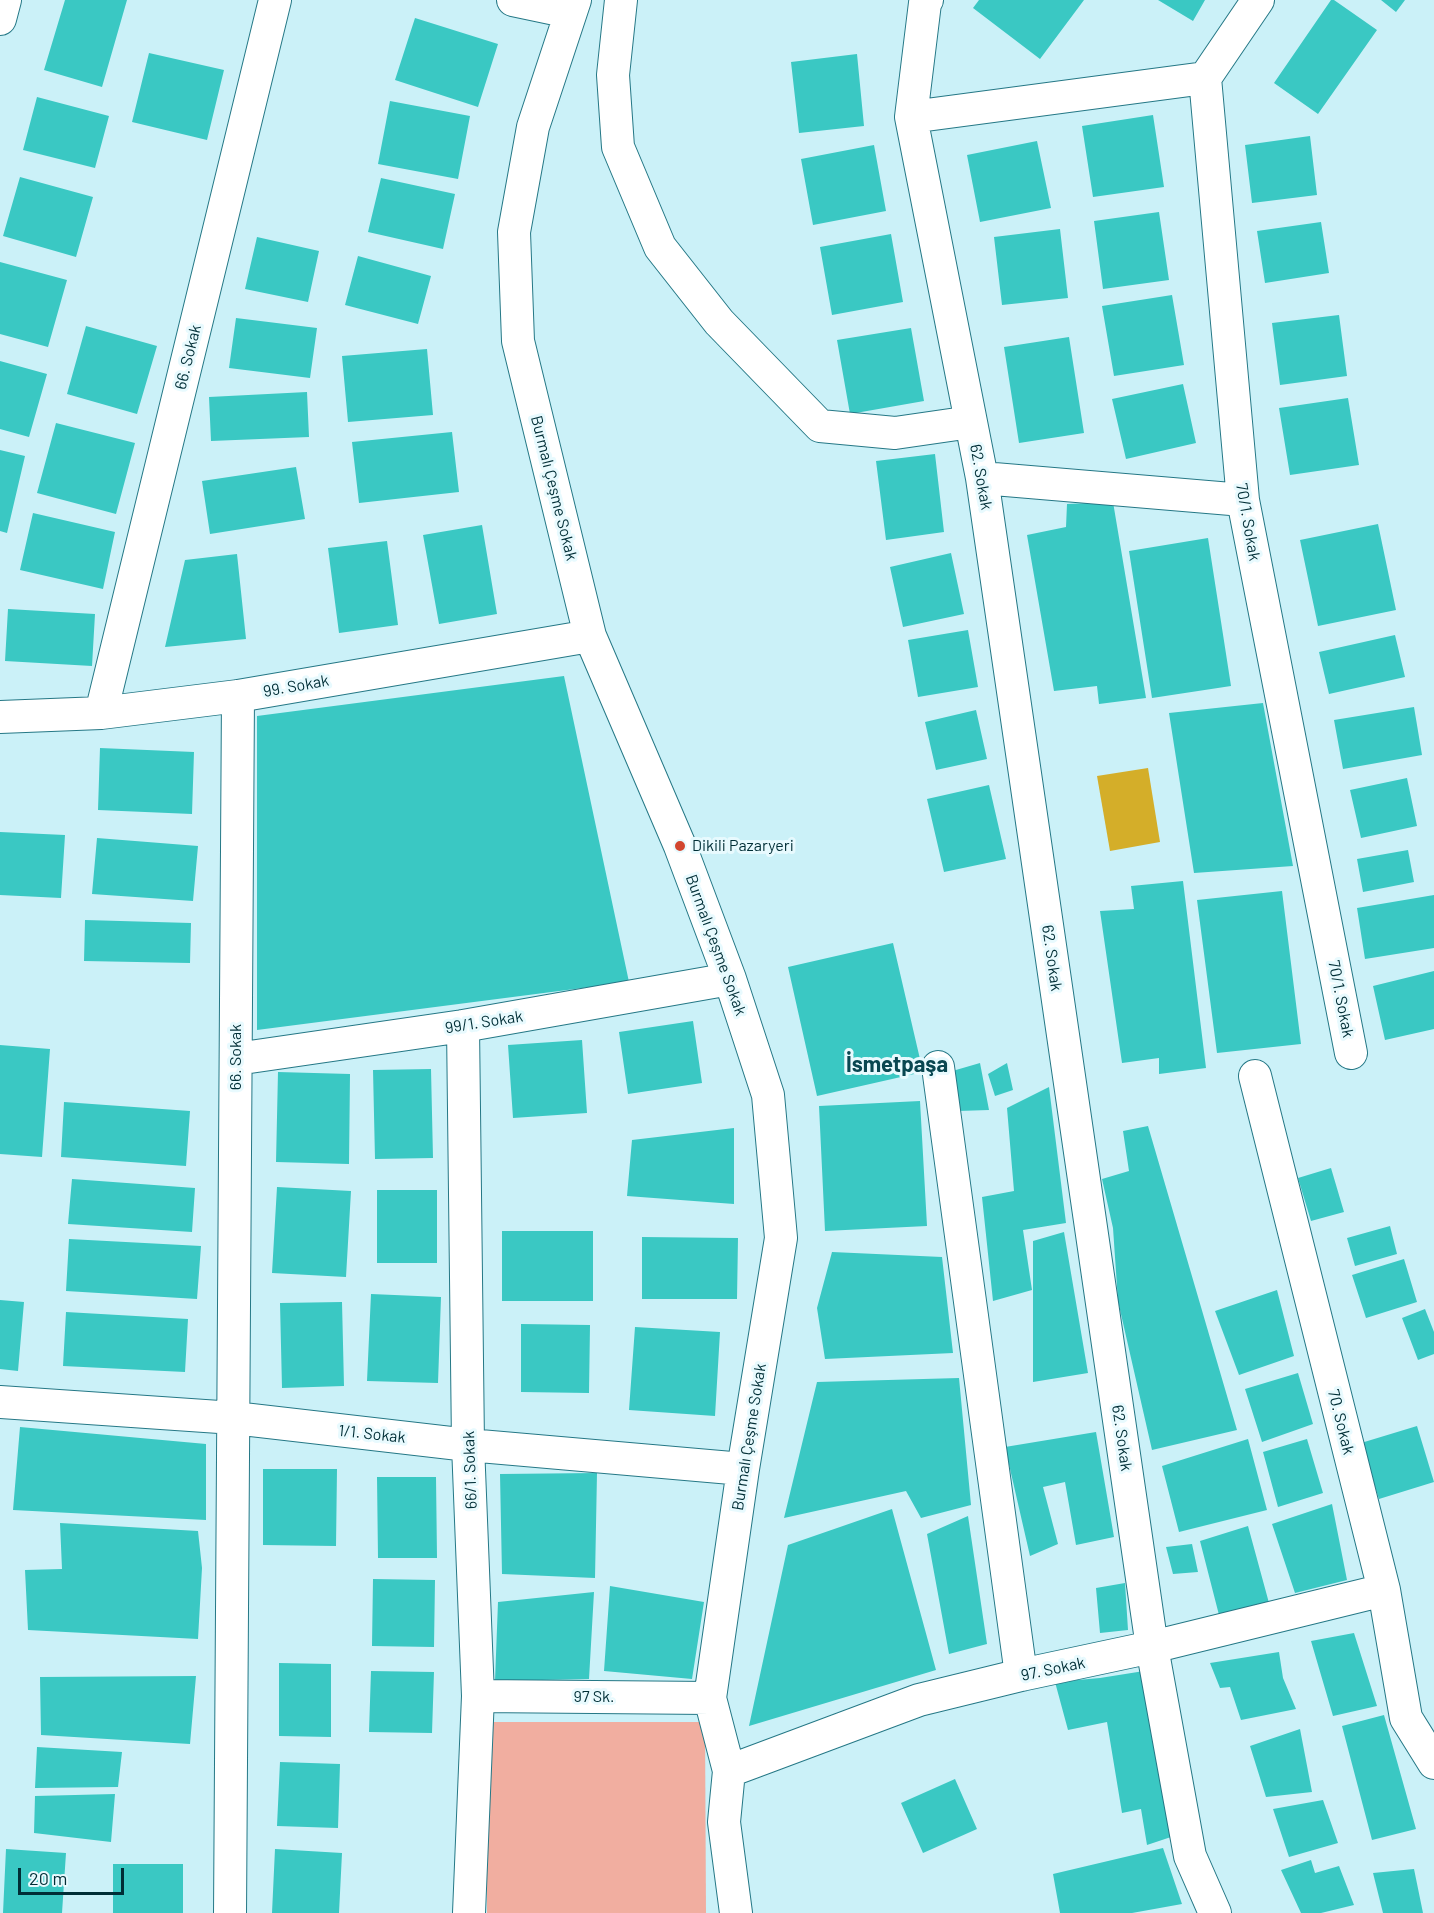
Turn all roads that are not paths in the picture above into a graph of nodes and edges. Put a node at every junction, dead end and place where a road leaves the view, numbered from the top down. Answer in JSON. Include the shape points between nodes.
{"nodes":[{"id":1,"x":5,"y":0,"type":"edge"},
{"id":2,"x":275,"y":0,"type":"edge"},
{"id":3,"x":513,"y":0,"type":"edge"},
{"id":4,"x":621,"y":0,"type":"edge"},
{"id":5,"x":927,"y":0,"type":"edge"},
{"id":6,"x":1258,"y":0,"type":"edge"},
{"id":7,"x":573,"y":6,"type":"edge"},
{"id":8,"x":0,"y":19,"type":"edge"},
{"id":9,"x":1205,"y":78,"type":"junction"},
{"id":10,"x":911,"y":117,"type":"junction"},
{"id":11,"x":971,"y":422,"type":"junction"},
{"id":12,"x":982,"y":478,"type":"junction"},
{"id":13,"x":1243,"y":500,"type":"junction"},
{"id":14,"x":590,"y":636,"type":"junction"},
{"id":15,"x":238,"y":696,"type":"junction"},
{"id":16,"x":101,"y":713,"type":"junction"},
{"id":17,"x":0,"y":717,"type":"edge"},
{"id":18,"x":730,"y":979,"type":"junction"},
{"id":19,"x":463,"y":1026,"type":"junction"},
{"id":20,"x":1351,"y":1053,"type":"dead end"},
{"id":21,"x":236,"y":1059,"type":"junction"},
{"id":22,"x":938,"y":1067,"type":"dead end"},
{"id":23,"x":1255,"y":1076,"type":"dead end"},
{"id":24,"x":0,"y":1402,"type":"edge"},
{"id":25,"x":234,"y":1419,"type":"junction"},
{"id":26,"x":468,"y":1445,"type":"junction"},
{"id":27,"x":743,"y":1470,"type":"junction"},
{"id":28,"x":1384,"y":1590,"type":"junction"},
{"id":29,"x":1152,"y":1647,"type":"junction"},
{"id":30,"x":1021,"y":1675,"type":"junction"},
{"id":31,"x":478,"y":1696,"type":"junction"},
{"id":32,"x":710,"y":1698,"type":"junction"},
{"id":33,"x":1434,"y":1763,"type":"edge"},
{"id":34,"x":729,"y":1771,"type":"junction"},
{"id":35,"x":230,"y":1913,"type":"edge"},
{"id":36,"x":469,"y":1913,"type":"edge"},
{"id":37,"x":736,"y":1913,"type":"edge"},
{"id":38,"x":1215,"y":1913,"type":"edge"}],
"edges":[{"from":1,"to":8,"type":"street"},
{"from":2,"to":16,"type":"street","name":"66. Sokak"},
{"from":3,"to":7,"type":"street"},
{"from":4,"to":11,"type":"street","via":[[612,75],[618,147],[660,247],[719,322],[820,426],[895,433]]},
{"from":5,"to":10,"type":"street","name":"62. Sokak"},
{"from":6,"to":9,"type":"street"},
{"from":7,"to":14,"type":"street","name":"Burmalı Çeşme Sokak","via":[[533,127],[514,232],[518,341]]},
{"from":9,"to":10,"type":"street"},
{"from":9,"to":13,"type":"street","name":"70/1. Sokak"},
{"from":10,"to":11,"type":"street","name":"62. Sokak"},
{"from":11,"to":12,"type":"street","name":"62. Sokak"},
{"from":12,"to":13,"type":"street"},
{"from":12,"to":29,"type":"street","name":"62. Sokak"},
{"from":13,"to":20,"type":"street","name":"70/1. Sokak"},
{"from":14,"to":15,"type":"street","name":"99. Sokak"},
{"from":14,"to":18,"type":"street","name":"Burmalı Çeşme Sokak","via":[[680,846]]},
{"from":15,"to":16,"type":"street","name":"99. Sokak"},
{"from":15,"to":21,"type":"street","name":"66. Sokak"},
{"from":16,"to":17,"type":"street","name":"99. Sokak"},
{"from":18,"to":19,"type":"street","name":"99/1. Sokak"},
{"from":18,"to":27,"type":"street","name":"Burmalı Çeşme Sokak","via":[[768,1095],[781,1238]]},
{"from":19,"to":21,"type":"street","name":"99/1. Sokak"},
{"from":19,"to":26,"type":"street","name":"66/1. Sokak"},
{"from":21,"to":25,"type":"street","name":"66. Sokak"},
{"from":22,"to":30,"type":"street"},
{"from":23,"to":28,"type":"street","name":"70. Sokak"},
{"from":24,"to":25,"type":"street","name":"1/1. Sokak"},
{"from":25,"to":26,"type":"street","name":"1/1. Sokak"},
{"from":25,"to":35,"type":"street","name":"66. Sokak"},
{"from":26,"to":27,"type":"street","name":"1/1. Sokak"},
{"from":26,"to":31,"type":"street","name":"66/1. Sokak"},
{"from":27,"to":32,"type":"street","name":"Burmalı Çeşme Sokak"},
{"from":28,"to":29,"type":"street","name":"97. Sokak"},
{"from":28,"to":33,"type":"street","name":"70. Sokak","via":[[1406,1718]]},
{"from":29,"to":30,"type":"street","name":"97. Sokak"},
{"from":29,"to":38,"type":"street","name":"62. Sokak","via":[[1190,1856]]},
{"from":30,"to":34,"type":"street","name":"97. Sokak","via":[[919,1700]]},
{"from":31,"to":32,"type":"street","name":"97 Sk."},
{"from":31,"to":36,"type":"street","name":"66/1. Sokak"},
{"from":32,"to":34,"type":"street","name":"Burmalı Çeşme Sokak"},
{"from":34,"to":37,"type":"street","name":"Burmalı Çeşme Sokak","via":[[724,1822]]}]}
